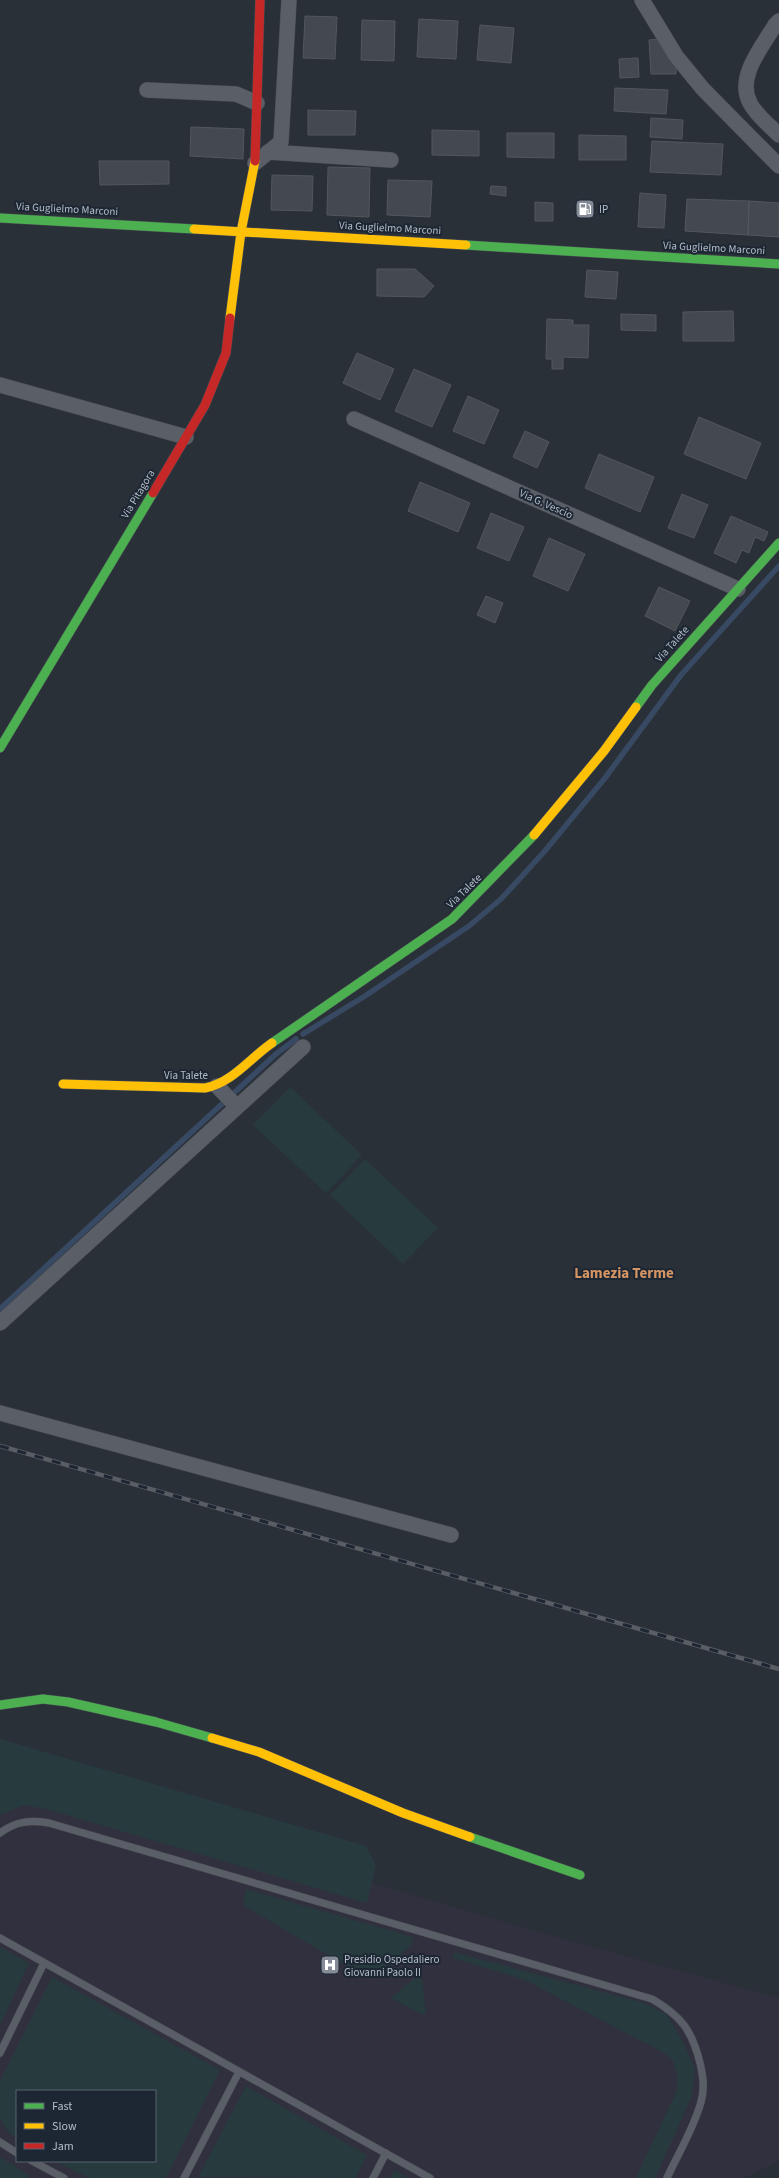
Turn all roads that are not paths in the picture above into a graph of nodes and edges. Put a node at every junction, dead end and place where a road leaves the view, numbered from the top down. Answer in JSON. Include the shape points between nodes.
{"nodes":[{"id":1,"x":260,"y":0,"type":"edge"},
{"id":2,"x":289,"y":0,"type":"edge"},
{"id":3,"x":629,"y":0,"type":"edge"},
{"id":4,"x":642,"y":0,"type":"edge"},
{"id":5,"x":779,"y":21,"type":"edge"},
{"id":6,"x":147,"y":90,"type":"dead end"},
{"id":7,"x":257,"y":103,"type":"junction"},
{"id":8,"x":779,"y":135,"type":"edge"},
{"id":9,"x":268,"y":152,"type":"junction"},
{"id":10,"x":391,"y":160,"type":"dead end"},
{"id":11,"x":255,"y":163,"type":"junction"},
{"id":12,"x":779,"y":166,"type":"edge"},
{"id":13,"x":0,"y":218,"type":"edge"},
{"id":14,"x":241,"y":232,"type":"junction"},
{"id":15,"x":779,"y":264,"type":"edge"},
{"id":16,"x":0,"y":385,"type":"edge"},
{"id":17,"x":354,"y":419,"type":"dead end"},
{"id":18,"x":186,"y":437,"type":"junction"},
{"id":19,"x":779,"y":544,"type":"edge"},
{"id":20,"x":738,"y":589,"type":"junction"},
{"id":21,"x":0,"y":748,"type":"edge"},
{"id":22,"x":303,"y":1047,"type":"dead end"},
{"id":23,"x":63,"y":1084,"type":"dead end"},
{"id":24,"x":217,"y":1086,"type":"junction"},
{"id":25,"x":237,"y":1107,"type":"junction"},
{"id":26,"x":0,"y":1323,"type":"edge"},
{"id":27,"x":0,"y":1413,"type":"edge"},
{"id":28,"x":451,"y":1535,"type":"dead end"},
{"id":29,"x":0,"y":1705,"type":"edge"},
{"id":30,"x":0,"y":1833,"type":"edge"},
{"id":31,"x":580,"y":1875,"type":"dead end"},
{"id":32,"x":0,"y":1938,"type":"edge"},
{"id":33,"x":44,"y":1963,"type":"junction"},
{"id":34,"x":0,"y":2054,"type":"edge"},
{"id":35,"x":240,"y":2072,"type":"junction"},
{"id":36,"x":0,"y":2142,"type":"edge"},
{"id":37,"x":16,"y":2152,"type":"edge"},
{"id":38,"x":386,"y":2153,"type":"junction"},
{"id":39,"x":34,"y":2162,"type":"edge"},
{"id":40,"x":64,"y":2178,"type":"edge"},
{"id":41,"x":184,"y":2178,"type":"edge"},
{"id":42,"x":373,"y":2178,"type":"edge"},
{"id":43,"x":430,"y":2178,"type":"edge"},
{"id":44,"x":667,"y":2178,"type":"edge"}],
"edges":[{"from":1,"to":7,"type":"street","name":"Via Pitagora"},
{"from":2,"to":9,"type":"street","via":[[281,142]]},
{"from":3,"to":4,"type":"street"},
{"from":4,"to":12,"type":"street","via":[[676,56],[703,89]]},
{"from":5,"to":8,"type":"street","via":[[752,63],[746,90],[750,104]]},
{"from":6,"to":7,"type":"street","via":[[236,94]]},
{"from":7,"to":11,"type":"street","name":"Via Pitagora"},
{"from":9,"to":10,"type":"street"},
{"from":9,"to":11,"type":"street"},
{"from":11,"to":14,"type":"street","name":"Via Pitagora"},
{"from":13,"to":14,"type":"street","name":"Via Guglielmo Marconi"},
{"from":14,"to":15,"type":"street","name":"Via Guglielmo Marconi"},
{"from":14,"to":18,"type":"street","name":"Via Pitagora","via":[[226,353],[205,405]]},
{"from":16,"to":18,"type":"street"},
{"from":17,"to":20,"type":"street","name":"Via G. Vescio"},
{"from":18,"to":21,"type":"street","name":"Via Pitagora"},
{"from":19,"to":20,"type":"street","name":"Via Talete"},
{"from":20,"to":24,"type":"street","name":"Via Talete","via":[[652,685],[604,751],[524,848],[452,919],[259,1052]]},
{"from":22,"to":25,"type":"street"},
{"from":23,"to":24,"type":"street","name":"Via Talete","via":[[205,1088]]},
{"from":24,"to":25,"type":"street"},
{"from":25,"to":26,"type":"street"},
{"from":27,"to":28,"type":"street"},
{"from":29,"to":31,"type":"street","via":[[43,1699],[68,1702],[164,1724],[259,1752],[403,1813]]},
{"from":30,"to":44,"type":"lane","via":[[19,1822],[48,1823],[652,1999],[669,2010],[695,2042],[704,2079],[701,2102]]},
{"from":32,"to":33,"type":"lane"},
{"from":33,"to":34,"type":"lane"},
{"from":33,"to":35,"type":"lane"},
{"from":35,"to":38,"type":"lane"},
{"from":35,"to":41,"type":"lane"},
{"from":36,"to":37,"type":"lane"},
{"from":38,"to":42,"type":"lane"},
{"from":38,"to":43,"type":"lane"},
{"from":39,"to":40,"type":"lane"}]}
